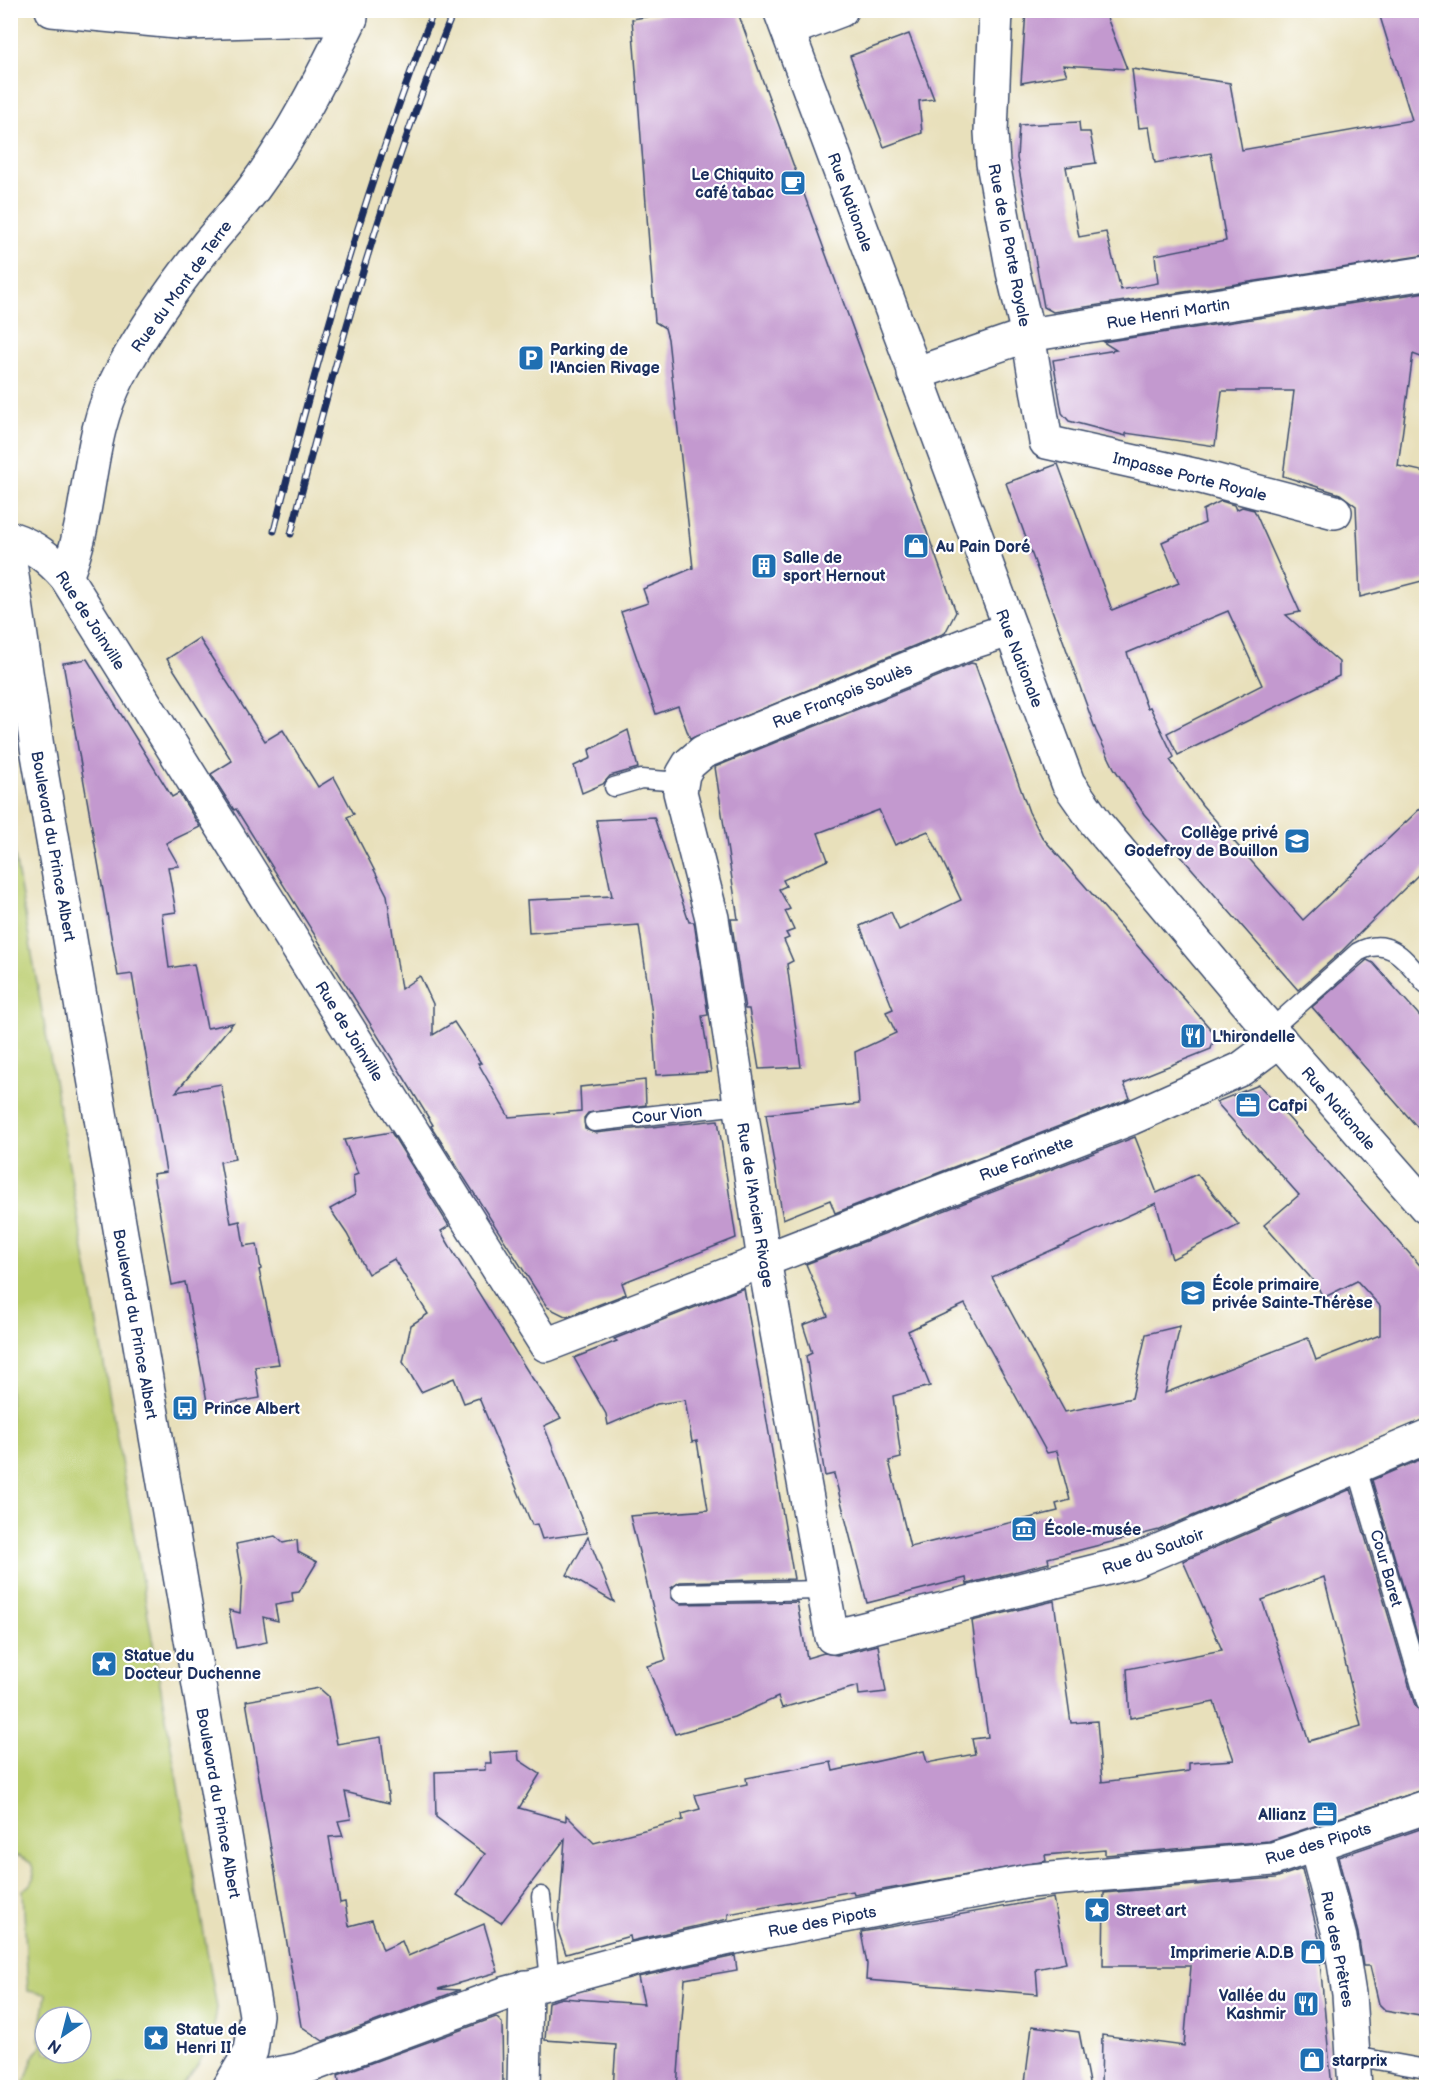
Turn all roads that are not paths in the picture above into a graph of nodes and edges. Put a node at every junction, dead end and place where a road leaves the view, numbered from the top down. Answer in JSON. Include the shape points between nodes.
{"nodes":[{"id":1,"x":52,"y":10,"type":"edge"},
{"id":2,"x":841,"y":10,"type":"edge"},
{"id":3,"x":996,"y":10,"type":"edge"},
{"id":4,"x":354,"y":14,"type":"edge"},
{"id":5,"x":784,"y":20,"type":"edge"},
{"id":6,"x":1426,"y":273,"type":"edge"},
{"id":7,"x":1028,"y":335,"type":"junction"},
{"id":8,"x":914,"y":374,"type":"junction"},
{"id":9,"x":1046,"y":442,"type":"joint"},
{"id":10,"x":1335,"y":512,"type":"dead end"},
{"id":11,"x":10,"y":538,"type":"edge"},
{"id":12,"x":10,"y":562,"type":"edge"},
{"id":13,"x":66,"y":577,"type":"junction"},
{"id":14,"x":1009,"y":630,"type":"junction"},
{"id":15,"x":682,"y":778,"type":"junction"},
{"id":16,"x":614,"y":787,"type":"dead end"},
{"id":17,"x":1426,"y":984,"type":"edge"},
{"id":18,"x":1275,"y":1035,"type":"junction"},
{"id":19,"x":740,"y":1106,"type":"junction"},
{"id":20,"x":594,"y":1122,"type":"dead end"},
{"id":21,"x":1426,"y":1207,"type":"edge"},
{"id":22,"x":764,"y":1260,"type":"junction"},
{"id":23,"x":1426,"y":1437,"type":"edge"},
{"id":24,"x":1357,"y":1468,"type":"junction"},
{"id":25,"x":821,"y":1590,"type":"junction"},
{"id":26,"x":681,"y":1593,"type":"dead end"},
{"id":27,"x":832,"y":1637,"type":"joint"},
{"id":28,"x":1426,"y":1703,"type":"edge"},
{"id":29,"x":1426,"y":1807,"type":"edge"},
{"id":30,"x":1316,"y":1846,"type":"junction"},
{"id":31,"x":541,"y":1896,"type":"dead end"},
{"id":32,"x":538,"y":1984,"type":"junction"},
{"id":33,"x":1426,"y":2069,"type":"edge"},
{"id":34,"x":1355,"y":2072,"type":"edge"},
{"id":35,"x":232,"y":2085,"type":"edge"},
{"id":36,"x":524,"y":2088,"type":"edge"}],
"edges":[{"from":1,"to":4,"type":"street","via":[[186,22]]},
{"from":2,"to":5,"type":"street"},
{"from":3,"to":7,"type":"street","name":"Rue de la Porte Royale","via":[[992,147],[1000,206]]},
{"from":4,"to":13,"type":"street","name":"Rue du Mont de Terre","via":[[286,141],[159,311],[118,377],[101,416],[85,520]]},
{"from":5,"to":8,"type":"street","name":"Rue Nationale"},
{"from":6,"to":7,"type":"street","name":"Rue Henri Martin"},
{"from":7,"to":8,"type":"street","name":"Rue Henri Martin"},
{"from":7,"to":9,"type":"street","name":"Rue de la Porte Royale"},
{"from":8,"to":14,"type":"street","name":"Rue Nationale"},
{"from":9,"to":10,"type":"street","name":"Impasse Porte Royale"},
{"from":11,"to":13,"type":"street","name":"Rue de Joinville","via":[[43,554]]},
{"from":12,"to":35,"type":"street","name":"Boulevard du Prince Albert","via":[[42,778],[256,2015],[251,2051]]},
{"from":13,"to":22,"type":"street","name":"Rue de Joinville","via":[[546,1346]]},
{"from":14,"to":15,"type":"street","name":"Rue François Soulès","via":[[703,752],[689,764]]},
{"from":14,"to":18,"type":"street","name":"Rue Nationale","via":[[1062,770],[1079,801]]},
{"from":15,"to":16,"type":"lane","via":[[641,779]]},
{"from":15,"to":19,"type":"street","name":"Rue de l'Ancien Rivage","via":[[682,804],[712,918]]},
{"from":17,"to":18,"type":"lane","via":[[1396,951],[1368,946]]},
{"from":18,"to":21,"type":"street","name":"Rue Nationale"},
{"from":18,"to":22,"type":"street","name":"Rue Farinette","via":[[1241,1069],[1131,1118]]},
{"from":19,"to":20,"type":"lane","name":"Cour Vion"},
{"from":19,"to":22,"type":"street","name":"Rue de l'Ancien Rivage"},
{"from":22,"to":25,"type":"street","name":"Rue de l'Ancien Rivage"},
{"from":23,"to":24,"type":"street","name":"Rue du Sautoir"},
{"from":24,"to":27,"type":"street","name":"Rue du Sautoir","via":[[1132,1562]]},
{"from":24,"to":28,"type":"lane","name":"Cour Baret"},
{"from":25,"to":26,"type":"lane"},
{"from":25,"to":27,"type":"street","name":"Rue de l'Ancien Rivage"},
{"from":29,"to":30,"type":"street","name":"Rue des Pipots"},
{"from":30,"to":32,"type":"street","name":"Rue des Pipots","via":[[1257,1862],[1029,1881],[730,1938]]},
{"from":30,"to":34,"type":"street","name":"Rue des Prêtres","via":[[1342,1949]]},
{"from":31,"to":32,"type":"lane"},
{"from":32,"to":35,"type":"street","name":"Rue des Pipots","via":[[320,2063]]},
{"from":32,"to":36,"type":"street"},
{"from":33,"to":34,"type":"lane"}]}
